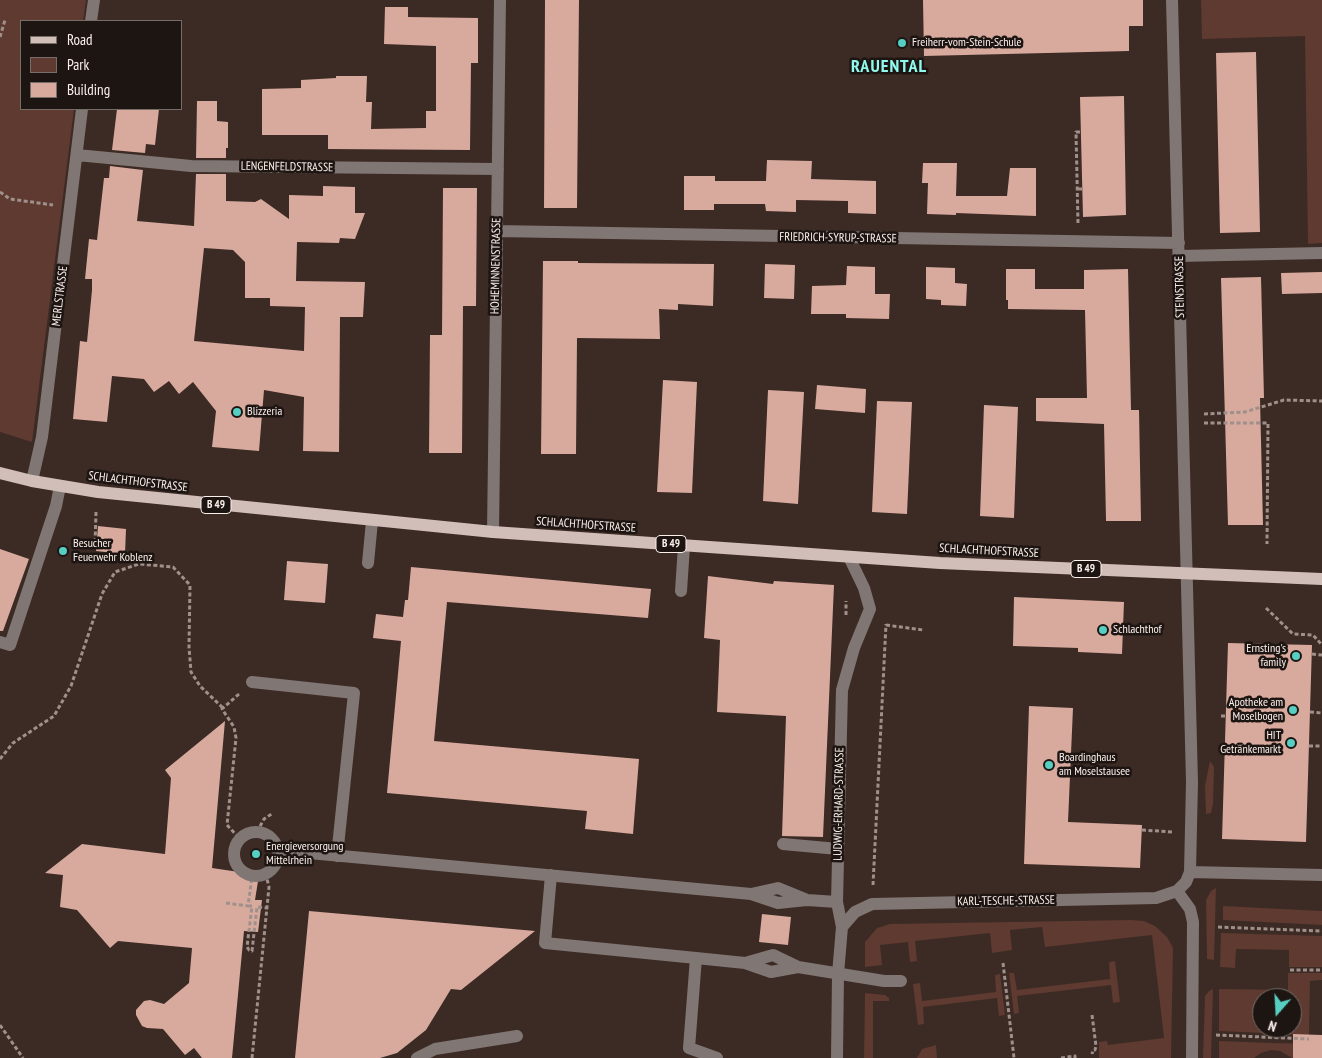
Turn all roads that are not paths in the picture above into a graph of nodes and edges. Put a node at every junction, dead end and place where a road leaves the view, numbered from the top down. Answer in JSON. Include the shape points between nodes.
{"nodes":[{"id":1,"x":94,"y":0,"type":"edge"},
{"id":2,"x":500,"y":0,"type":"edge"},
{"id":3,"x":1172,"y":0,"type":"edge"},
{"id":4,"x":91,"y":20,"type":"edge"},
{"id":5,"x":82,"y":110,"type":"edge"},
{"id":6,"x":77,"y":155,"type":"junction"},
{"id":7,"x":498,"y":169,"type":"junction"},
{"id":8,"x":497,"y":232,"type":"junction"},
{"id":9,"x":1179,"y":249,"type":"junction"},
{"id":10,"x":1322,"y":253,"type":"edge"},
{"id":11,"x":0,"y":473,"type":"edge"},
{"id":12,"x":32,"y":481,"type":"junction"},
{"id":13,"x":60,"y":486,"type":"junction"},
{"id":14,"x":372,"y":520,"type":"junction"},
{"id":15,"x":493,"y":532,"type":"junction"},
{"id":16,"x":684,"y":546,"type":"junction"},
{"id":17,"x":849,"y":557,"type":"junction"},
{"id":18,"x":368,"y":562,"type":"dead end"},
{"id":19,"x":1185,"y":574,"type":"junction"},
{"id":20,"x":1322,"y":579,"type":"edge"},
{"id":21,"x":680,"y":591,"type":"dead end"},
{"id":22,"x":0,"y":642,"type":"edge"},
{"id":23,"x":252,"y":682,"type":"dead end"},
{"id":24,"x":783,"y":844,"type":"dead end"},
{"id":25,"x":838,"y":849,"type":"junction"},
{"id":26,"x":278,"y":850,"type":"junction"},
{"id":27,"x":337,"y":856,"type":"junction"},
{"id":28,"x":1190,"y":872,"type":"junction"},
{"id":29,"x":551,"y":875,"type":"junction"},
{"id":30,"x":1322,"y":875,"type":"edge"},
{"id":31,"x":1177,"y":891,"type":"junction"},
{"id":32,"x":837,"y":902,"type":"junction"},
{"id":33,"x":842,"y":927,"type":"junction"},
{"id":34,"x":696,"y":958,"type":"junction"},
{"id":35,"x":838,"y":974,"type":"junction"},
{"id":36,"x":901,"y":981,"type":"dead end"},
{"id":37,"x":517,"y":1036,"type":"dead end"},
{"id":38,"x":417,"y":1058,"type":"edge"},
{"id":39,"x":718,"y":1058,"type":"edge"},
{"id":40,"x":836,"y":1058,"type":"edge"},
{"id":41,"x":1192,"y":1058,"type":"edge"}],
"edges":[{"from":1,"to":4,"type":"street"},
{"from":2,"to":7,"type":"street","name":"HOHEMINNENSTRASSE"},
{"from":3,"to":9,"type":"street","name":"STEINSTRASSE"},
{"from":5,"to":6,"type":"street","name":"MERLSTRASSE"},
{"from":6,"to":7,"type":"street","name":"LENGENFELDSTRASSE","via":[[191,166]]},
{"from":6,"to":12,"type":"street","name":"MERLSTRASSE","via":[[42,437]]},
{"from":7,"to":8,"type":"street","name":"HOHEMINNENSTRASSE"},
{"from":8,"to":9,"type":"street","name":"FRIEDRICH-SYRUP-STRASSE"},
{"from":8,"to":15,"type":"street","name":"HOHEMINNENSTRASSE"},
{"from":9,"to":10,"type":"street","name":"FRIEDRICH-SYRUP-STRASSE"},
{"from":9,"to":19,"type":"street","name":"STEINSTRASSE"},
{"from":11,"to":12,"type":"main road","name":"SCHLACHTHOFSTRASSE","number":"B 49"},
{"from":12,"to":13,"type":"main road","name":"SCHLACHTHOFSTRASSE","number":"B 49"},
{"from":13,"to":14,"type":"main road","name":"SCHLACHTHOFSTRASSE","number":"B 49","via":[[162,500]]},
{"from":13,"to":22,"type":"street","via":[[50,535],[10,645]]},
{"from":14,"to":15,"type":"main road","name":"SCHLACHTHOFSTRASSE","number":"B 49"},
{"from":14,"to":18,"type":"street"},
{"from":15,"to":16,"type":"main road","name":"SCHLACHTHOFSTRASSE","number":"B 49"},
{"from":16,"to":17,"type":"main road","name":"SCHLACHTHOFSTRASSE","number":"B 49"},
{"from":16,"to":21,"type":"street"},
{"from":17,"to":19,"type":"main road","name":"SCHLACHTHOFSTRASSE","number":"B 49"},
{"from":17,"to":25,"type":"street","name":"LUDWIG-ERHARD-STRASSE","via":[[870,609],[842,690]]},
{"from":19,"to":20,"type":"main road","name":"SCHLACHTHOFSTRASSE","number":"B 49"},
{"from":19,"to":28,"type":"street","via":[[1192,773]]},
{"from":23,"to":27,"type":"street","via":[[354,693]]},
{"from":24,"to":25,"type":"street"},
{"from":25,"to":32,"type":"street","name":"LUDWIG-ERHARD-STRASSE"},
{"from":26,"to":26,"type":"street","via":[[276,864],[266,875],[244,874],[233,855],[240,839],[250,832],[270,838]]},
{"from":26,"to":27,"type":"street"},
{"from":27,"to":29,"type":"street"},
{"from":28,"to":30,"type":"street"},
{"from":28,"to":31,"type":"street"},
{"from":29,"to":32,"type":"street","via":[[751,894],[778,888],[807,900]]},
{"from":29,"to":34,"type":"street","via":[[546,943]]},
{"from":31,"to":33,"type":"street","name":"KARL-TESCHE-STRASSE","via":[[1156,898],[872,904],[855,912]]},
{"from":31,"to":41,"type":"street","via":[[1190,909],[1193,922]]},
{"from":32,"to":33,"type":"street","name":"LUDWIG-ERHARD-STRASSE"},
{"from":33,"to":35,"type":"street","name":"LUDWIG-ERHARD-STRASSE"},
{"from":34,"to":35,"type":"street","via":[[745,963],[773,955],[798,967]]},
{"from":34,"to":39,"type":"street","via":[[689,1048]]},
{"from":35,"to":36,"type":"street"},
{"from":35,"to":40,"type":"street","name":"LUDWIG-ERHARD-STRASSE"},
{"from":37,"to":38,"type":"street","via":[[435,1049]]}]}
